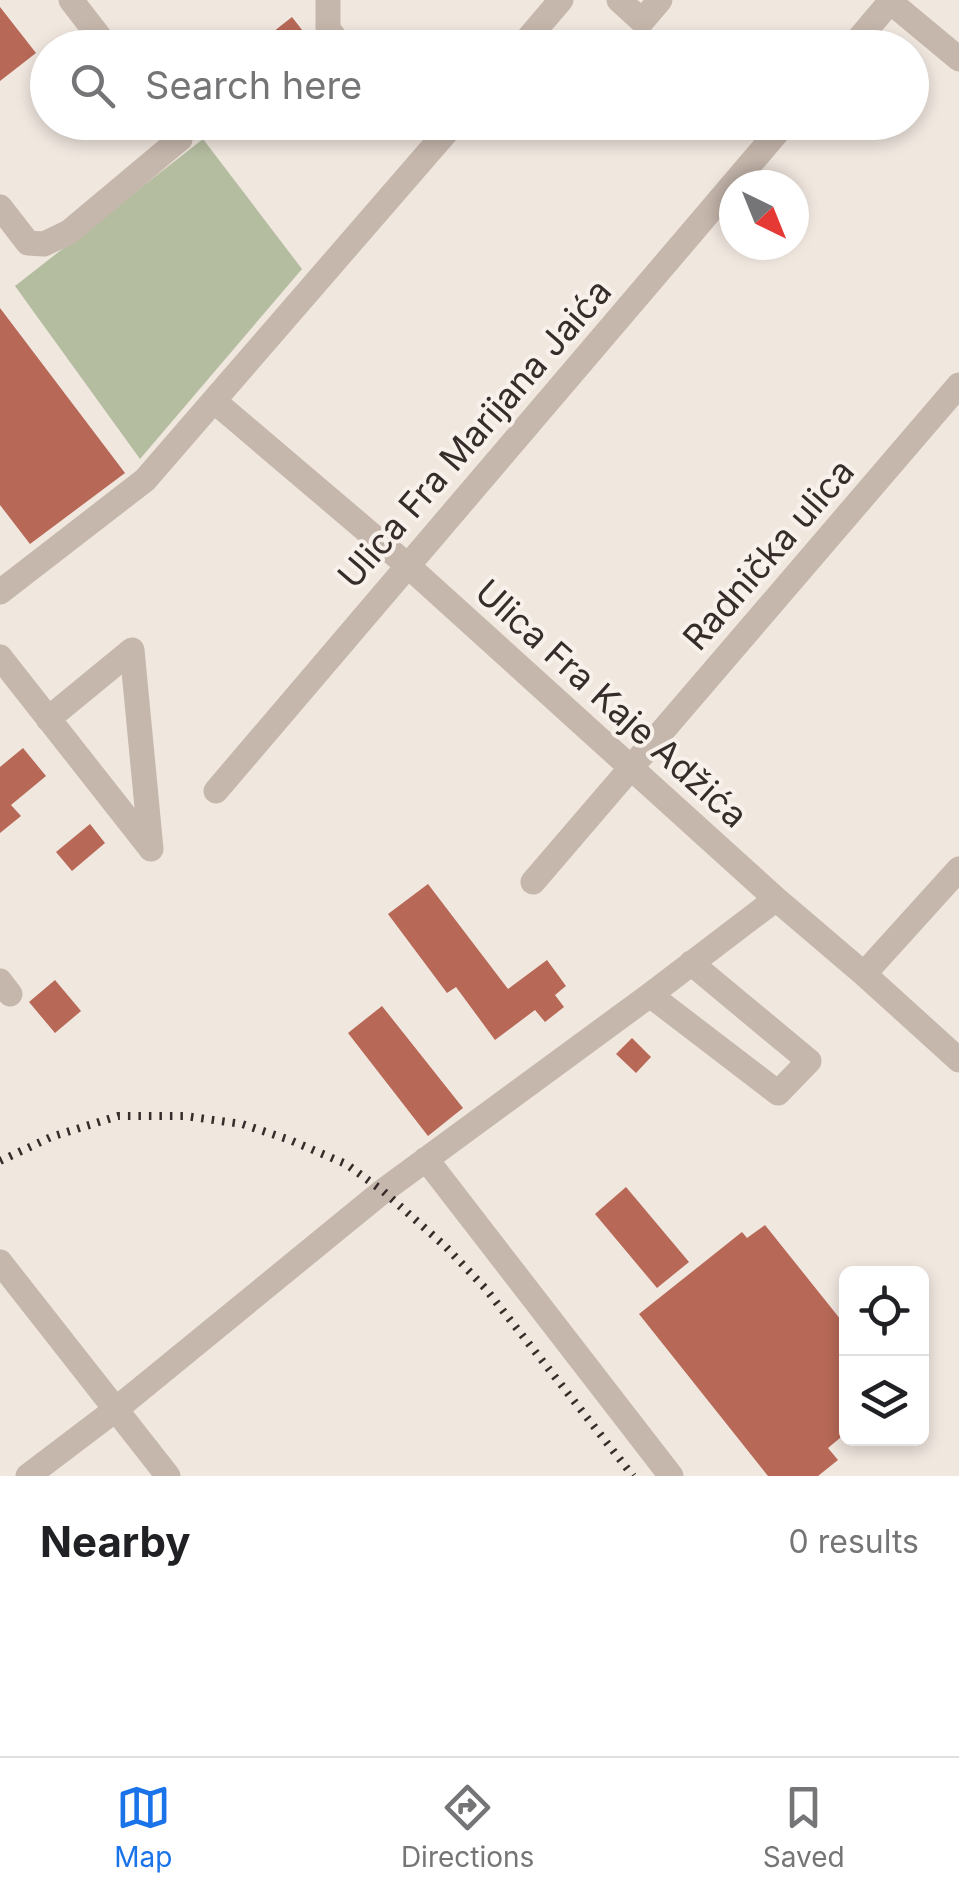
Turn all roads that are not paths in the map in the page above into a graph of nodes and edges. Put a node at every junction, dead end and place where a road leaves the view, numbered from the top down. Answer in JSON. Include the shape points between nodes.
{"nodes":[{"id":1,"x":70,"y":0,"type":"edge"},
{"id":2,"x":328,"y":0,"type":"edge"},
{"id":3,"x":561,"y":0,"type":"edge"},
{"id":4,"x":619,"y":0,"type":"edge"},
{"id":5,"x":660,"y":0,"type":"edge"},
{"id":6,"x":889,"y":1,"type":"edge"},
{"id":7,"x":94,"y":30,"type":"edge"},
{"id":8,"x":329,"y":30,"type":"edge"},
{"id":9,"x":535,"y":30,"type":"edge"},
{"id":10,"x":866,"y":30,"type":"edge"},
{"id":11,"x":924,"y":30,"type":"edge"},
{"id":12,"x":929,"y":34,"type":"edge"},
{"id":13,"x":959,"y":59,"type":"edge"},
{"id":14,"x":179,"y":140,"type":"edge"},
{"id":15,"x":440,"y":140,"type":"edge"},
{"id":16,"x":771,"y":140,"type":"edge"},
{"id":17,"x":0,"y":207,"type":"edge"},
{"id":18,"x":959,"y":385,"type":"edge"},
{"id":19,"x":214,"y":402,"type":"junction"},
{"id":20,"x":407,"y":565,"type":"junction"},
{"id":21,"x":0,"y":592,"type":"edge"},
{"id":22,"x":0,"y":657,"type":"edge"},
{"id":23,"x":48,"y":719,"type":"junction"},
{"id":24,"x":630,"y":768,"type":"junction"},
{"id":25,"x":216,"y":790,"type":"dead end"},
{"id":26,"x":959,"y":869,"type":"edge"},
{"id":27,"x":533,"y":882,"type":"dead end"},
{"id":28,"x":776,"y":900,"type":"junction"},
{"id":29,"x":691,"y":963,"type":"junction"},
{"id":30,"x":864,"y":974,"type":"junction"},
{"id":31,"x":650,"y":995,"type":"junction"},
{"id":32,"x":959,"y":1060,"type":"edge"},
{"id":33,"x":426,"y":1159,"type":"junction"},
{"id":34,"x":0,"y":1262,"type":"edge"},
{"id":35,"x":115,"y":1410,"type":"junction"},
{"id":36,"x":28,"y":1476,"type":"edge"},
{"id":37,"x":168,"y":1476,"type":"edge"},
{"id":38,"x":671,"y":1476,"type":"edge"}],
"edges":[{"from":1,"to":7,"type":"street"},
{"from":2,"to":8,"type":"street"},
{"from":3,"to":9,"type":"street"},
{"from":4,"to":5,"type":"street","via":[[642,20]]},
{"from":6,"to":10,"type":"street"},
{"from":6,"to":11,"type":"street"},
{"from":12,"to":13,"type":"street"},
{"from":14,"to":17,"type":"street","via":[[69,232],[44,244],[28,243]]},
{"from":15,"to":19,"type":"street"},
{"from":16,"to":20,"type":"street","name":"Ulica Fra Marijana Jaića"},
{"from":18,"to":24,"type":"street","name":"Radnička ulica"},
{"from":19,"to":20,"type":"street","name":"Ulica Fra Kaje Adžića"},
{"from":19,"to":21,"type":"street","via":[[145,480]]},
{"from":20,"to":24,"type":"street","name":"Ulica Fra Kaje Adžića"},
{"from":20,"to":25,"type":"street","name":"Ulica Fra Marijana Jaića"},
{"from":22,"to":23,"type":"street"},
{"from":23,"to":23,"type":"street","via":[[132,650],[151,849],[128,820]]},
{"from":24,"to":27,"type":"street","name":"Radnička ulica"},
{"from":24,"to":28,"type":"street","name":"Ulica Fra Kaje Adžića"},
{"from":26,"to":30,"type":"street"},
{"from":28,"to":29,"type":"street"},
{"from":28,"to":30,"type":"street","name":"Ulica Fra Kaje Adžića"},
{"from":29,"to":31,"type":"street"},
{"from":29,"to":31,"type":"street","via":[[809,1060],[778,1093]]},
{"from":30,"to":32,"type":"street","name":"Ulica Fra Kaje Adžića"},
{"from":31,"to":33,"type":"street"},
{"from":33,"to":35,"type":"street"},
{"from":33,"to":38,"type":"street"},
{"from":34,"to":35,"type":"street"},
{"from":35,"to":36,"type":"street"},
{"from":35,"to":37,"type":"street"}]}
